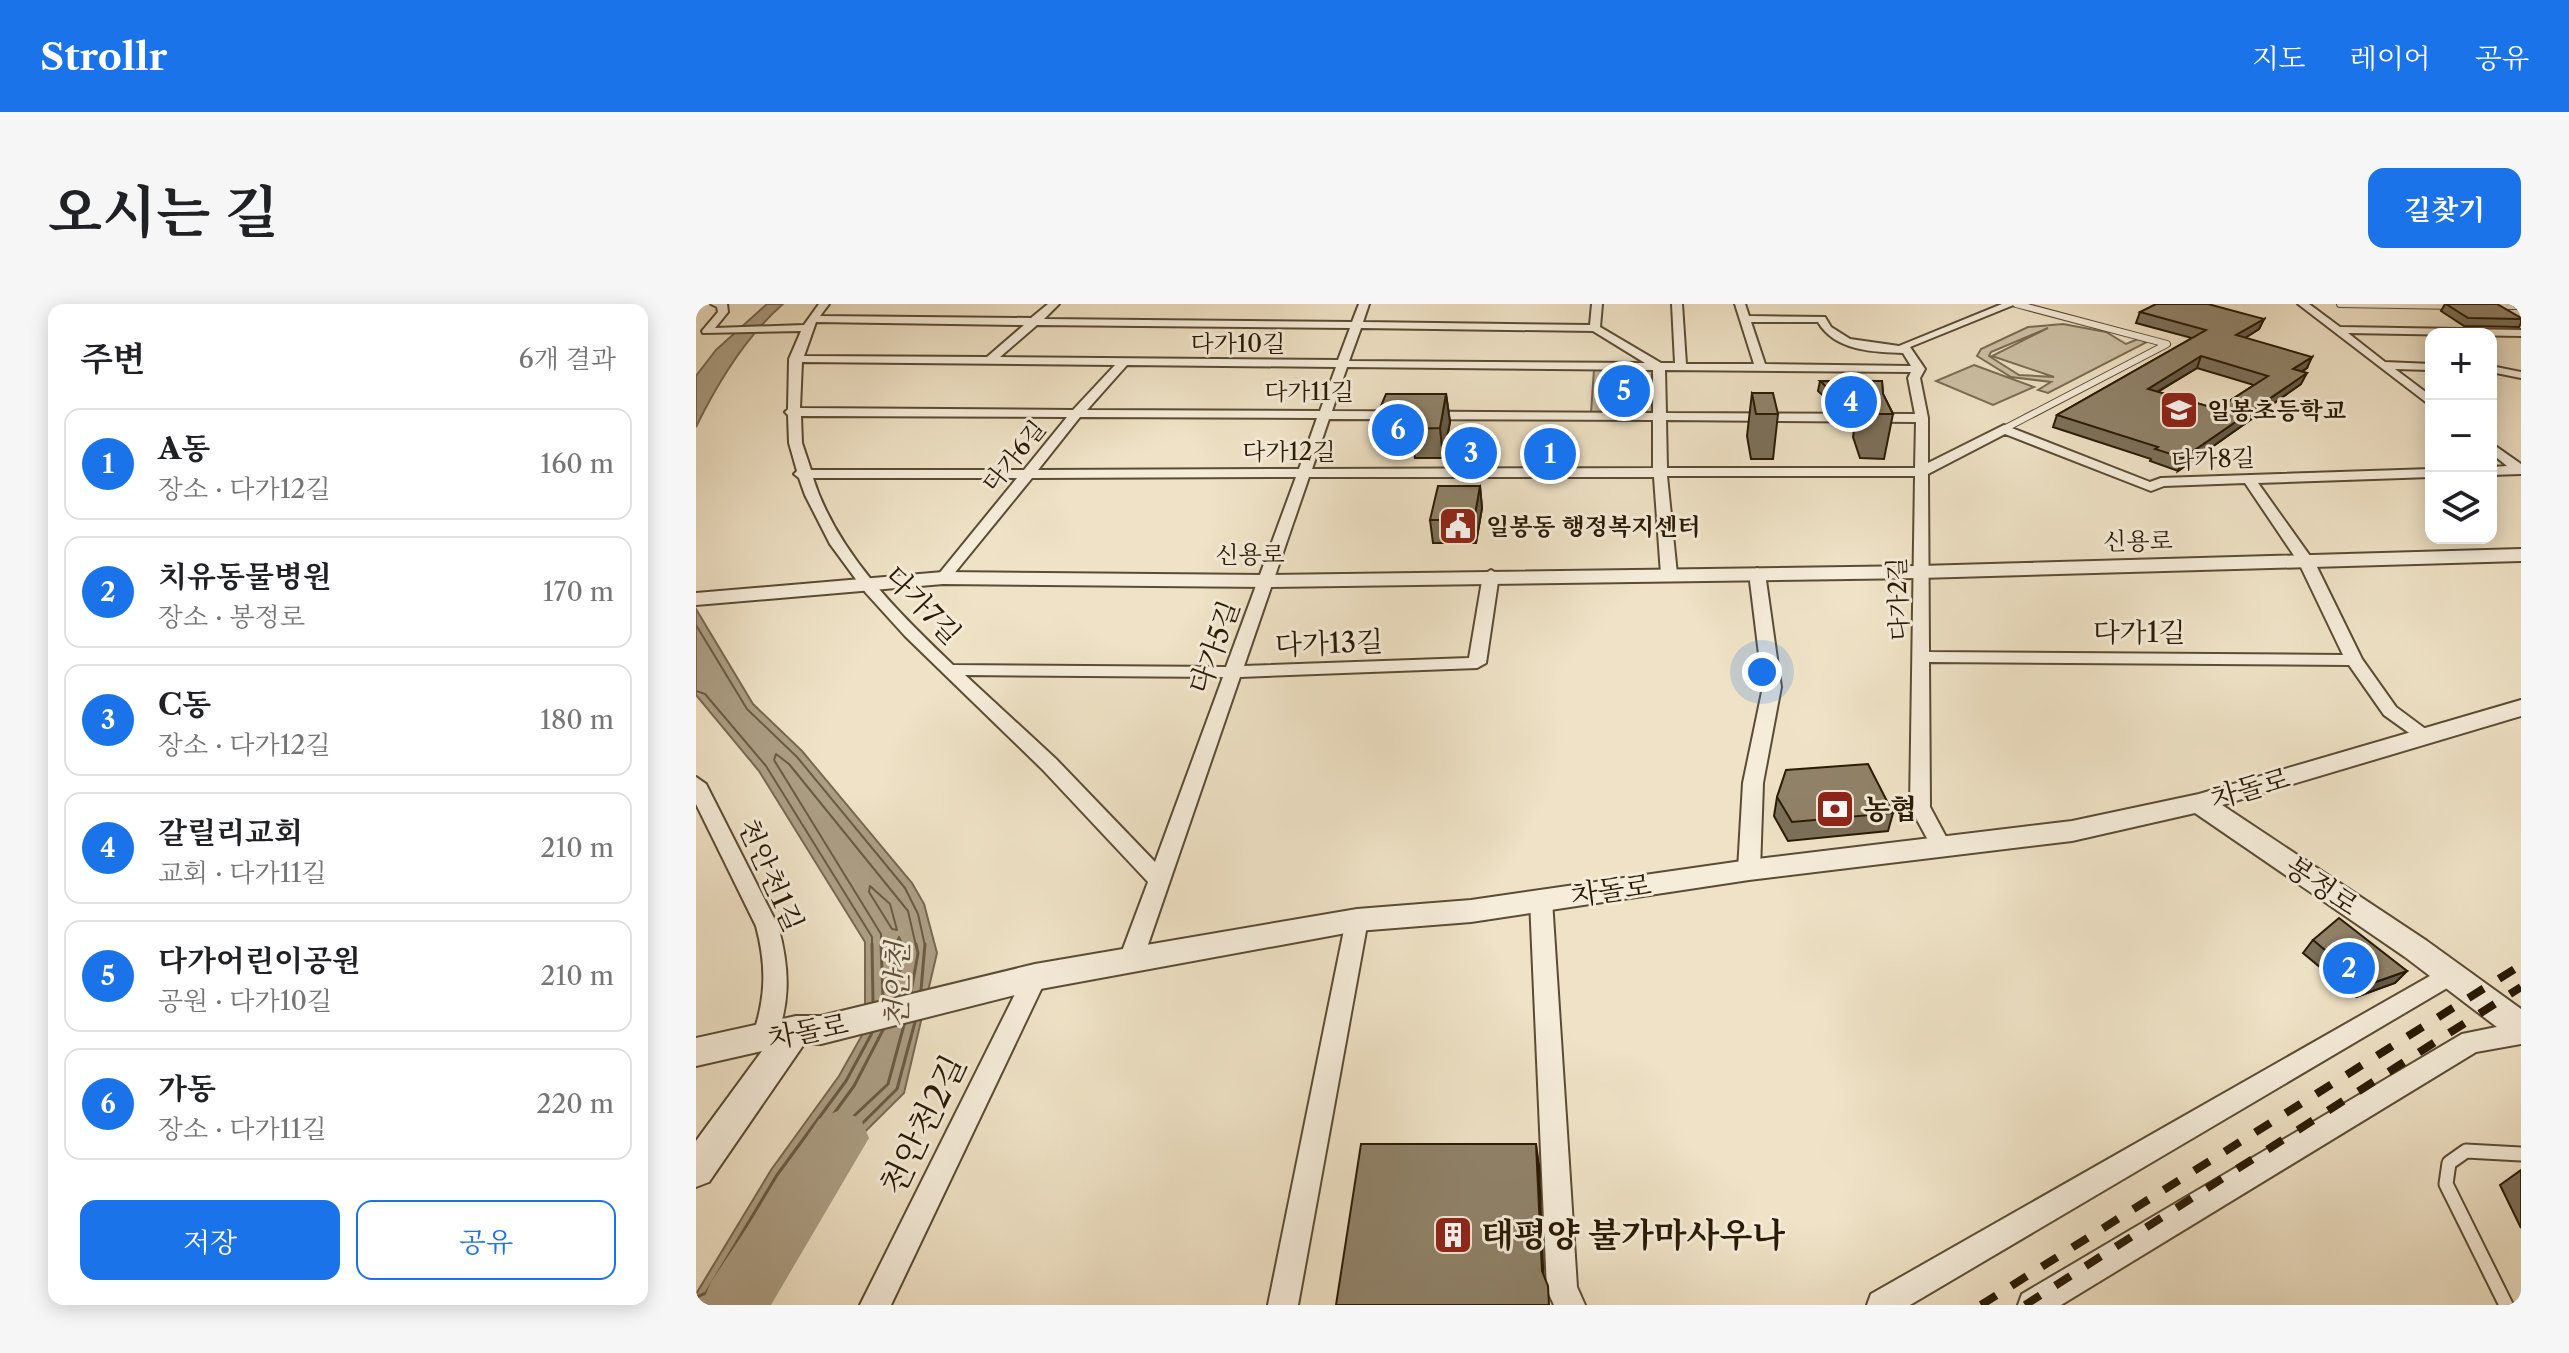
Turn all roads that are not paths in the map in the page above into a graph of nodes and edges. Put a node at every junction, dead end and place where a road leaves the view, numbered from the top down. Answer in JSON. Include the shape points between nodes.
{"nodes":[{"id":1,"x":716,"y":304,"type":"edge"},
{"id":2,"x":824,"y":304,"type":"edge"},
{"id":3,"x":1364,"y":304,"type":"edge"},
{"id":4,"x":1597,"y":304,"type":"edge"},
{"id":5,"x":1677,"y":304,"type":"edge"},
{"id":6,"x":1740,"y":304,"type":"edge"},
{"id":7,"x":2014,"y":304,"type":"edge"},
{"id":8,"x":2303,"y":304,"type":"edge"},
{"id":9,"x":2340,"y":304,"type":"edge"},
{"id":10,"x":1048,"y":305,"type":"edge"},
{"id":11,"x":2461,"y":306,"type":"edge"},
{"id":12,"x":2476,"y":306,"type":"edge"},
{"id":13,"x":2521,"y":306,"type":"edge"},
{"id":14,"x":1744,"y":319,"type":"junction"},
{"id":15,"x":1032,"y":323,"type":"junction"},
{"id":16,"x":808,"y":325,"type":"junction"},
{"id":17,"x":1355,"y":327,"type":"junction"},
{"id":18,"x":1595,"y":328,"type":"junction"},
{"id":19,"x":2338,"y":330,"type":"junction"},
{"id":20,"x":2521,"y":333,"type":"edge"},
{"id":21,"x":1906,"y":350,"type":"junction"},
{"id":22,"x":795,"y":359,"type":"junction"},
{"id":23,"x":987,"y":363,"type":"junction"},
{"id":24,"x":1122,"y":364,"type":"junction"},
{"id":25,"x":1342,"y":365,"type":"junction"},
{"id":26,"x":2383,"y":365,"type":"junction"},
{"id":27,"x":1659,"y":367,"type":"junction"},
{"id":28,"x":2425,"y":367,"type":"edge"},
{"id":29,"x":1681,"y":368,"type":"junction"},
{"id":30,"x":1761,"y":368,"type":"junction"},
{"id":31,"x":1919,"y":369,"type":"junction"},
{"id":32,"x":2497,"y":370,"type":"edge"},
{"id":33,"x":2521,"y":375,"type":"edge"},
{"id":34,"x":2428,"y":400,"type":"edge"},
{"id":35,"x":791,"y":412,"type":"junction"},
{"id":36,"x":1078,"y":412,"type":"junction"},
{"id":37,"x":1325,"y":414,"type":"junction"},
{"id":38,"x":1661,"y":415,"type":"junction"},
{"id":39,"x":1922,"y":418,"type":"junction"},
{"id":40,"x":2004,"y":429,"type":"junction"},
{"id":41,"x":2497,"y":452,"type":"edge"},
{"id":42,"x":2521,"y":470,"type":"edge"},
{"id":43,"x":2497,"y":471,"type":"edge"},
{"id":44,"x":1660,"y":472,"type":"junction"},
{"id":45,"x":1922,"y":472,"type":"junction"},
{"id":46,"x":1303,"y":473,"type":"junction"},
{"id":47,"x":2425,"y":473,"type":"edge"},
{"id":48,"x":801,"y":474,"type":"junction"},
{"id":49,"x":1029,"y":474,"type":"junction"},
{"id":50,"x":2249,"y":479,"type":"junction"},
{"id":51,"x":2521,"y":555,"type":"edge"},
{"id":52,"x":2307,"y":563,"type":"junction"},
{"id":53,"x":1920,"y":572,"type":"junction"},
{"id":54,"x":1757,"y":573,"type":"junction"},
{"id":55,"x":1669,"y":574,"type":"junction"},
{"id":56,"x":1491,"y":575,"type":"junction"},
{"id":57,"x":943,"y":578,"type":"junction"},
{"id":58,"x":1265,"y":581,"type":"junction"},
{"id":59,"x":867,"y":587,"type":"junction"},
{"id":60,"x":696,"y":599,"type":"edge"},
{"id":61,"x":1923,"y":657,"type":"junction"},
{"id":62,"x":2354,"y":660,"type":"junction"},
{"id":63,"x":949,"y":670,"type":"junction"},
{"id":64,"x":1233,"y":672,"type":"junction"},
{"id":65,"x":2521,"y":708,"type":"edge"},
{"id":66,"x":2426,"y":736,"type":"junction"},
{"id":67,"x":696,"y":784,"type":"edge"},
{"id":68,"x":2199,"y":803,"type":"junction"},
{"id":69,"x":1942,"y":848,"type":"junction"},
{"id":70,"x":1749,"y":870,"type":"junction"},
{"id":71,"x":1159,"y":880,"type":"junction"},
{"id":72,"x":1541,"y":900,"type":"junction"},
{"id":73,"x":1357,"y":920,"type":"junction"},
{"id":74,"x":1130,"y":962,"type":"junction"},
{"id":75,"x":2451,"y":974,"type":"junction"},
{"id":76,"x":1035,"y":977,"type":"junction"},
{"id":77,"x":2521,"y":1027,"type":"edge"},
{"id":78,"x":809,"y":1030,"type":"junction"},
{"id":79,"x":2521,"y":1033,"type":"edge"},
{"id":80,"x":763,"y":1040,"type":"junction"},
{"id":81,"x":696,"y":1052,"type":"edge"},
{"id":82,"x":2521,"y":1154,"type":"edge"},
{"id":83,"x":696,"y":1170,"type":"edge"},
{"id":84,"x":875,"y":1305,"type":"edge"},
{"id":85,"x":1283,"y":1305,"type":"edge"},
{"id":86,"x":1570,"y":1305,"type":"edge"},
{"id":87,"x":1882,"y":1305,"type":"edge"},
{"id":88,"x":2033,"y":1305,"type":"edge"},
{"id":89,"x":2506,"y":1305,"type":"edge"}],
"edges":[{"from":1,"to":16,"type":"street","via":[[722,304],[723,312],[707,331]]},
{"from":2,"to":16,"type":"street","name":"다가7길"},
{"from":3,"to":17,"type":"street","name":"다가5길"},
{"from":4,"to":18,"type":"street"},
{"from":5,"to":29,"type":"street"},
{"from":6,"to":14,"type":"street"},
{"from":7,"to":21,"type":"street","via":[[1904,346]]},
{"from":7,"to":40,"type":"lane","via":[[2167,344]]},
{"from":8,"to":19,"type":"street"},
{"from":9,"to":11,"type":"lane"},
{"from":10,"to":15,"type":"street"},
{"from":12,"to":13,"type":"lane"},
{"from":14,"to":21,"type":"street","via":[[1821,319],[1825,329],[1848,341]]},
{"from":14,"to":30,"type":"street"},
{"from":15,"to":16,"type":"street"},
{"from":15,"to":17,"type":"street"},
{"from":15,"to":23,"type":"street"},
{"from":16,"to":22,"type":"street","name":"다가7길"},
{"from":17,"to":18,"type":"street"},
{"from":17,"to":25,"type":"street","name":"다가5길"},
{"from":18,"to":27,"type":"street"},
{"from":19,"to":20,"type":"street"},
{"from":19,"to":26,"type":"street"},
{"from":21,"to":31,"type":"street"},
{"from":22,"to":23,"type":"street","name":"다가10길"},
{"from":22,"to":35,"type":"street","name":"다가7길"},
{"from":23,"to":24,"type":"street","name":"다가10길"},
{"from":24,"to":25,"type":"street","name":"다가10길"},
{"from":24,"to":36,"type":"street","name":"다가6길"},
{"from":25,"to":27,"type":"street","name":"다가10길"},
{"from":25,"to":37,"type":"street","name":"다가5길"},
{"from":26,"to":28,"type":"street"},
{"from":26,"to":34,"type":"street"},
{"from":27,"to":29,"type":"street","name":"다가10길"},
{"from":27,"to":38,"type":"street"},
{"from":29,"to":30,"type":"street","name":"다가10길"},
{"from":30,"to":31,"type":"street","name":"다가10길"},
{"from":31,"to":39,"type":"street","name":"다가2길","via":[[1914,378]]},
{"from":32,"to":33,"type":"street"},
{"from":35,"to":36,"type":"street","name":"다가11길"},
{"from":35,"to":48,"type":"street","name":"다가7길"},
{"from":36,"to":37,"type":"street","name":"다가11길"},
{"from":36,"to":49,"type":"street","name":"다가6길"},
{"from":37,"to":38,"type":"street","name":"다가11길"},
{"from":37,"to":46,"type":"street","name":"다가5길"},
{"from":38,"to":39,"type":"street","name":"다가11길"},
{"from":38,"to":44,"type":"street"},
{"from":39,"to":45,"type":"street","name":"다가2길"},
{"from":40,"to":45,"type":"street"},
{"from":40,"to":50,"type":"street","name":"다가8길","via":[[2151,487],[2161,482]]},
{"from":41,"to":42,"type":"street"},
{"from":42,"to":43,"type":"street"},
{"from":44,"to":45,"type":"street","name":"다가12길"},
{"from":44,"to":46,"type":"street","name":"다가12길"},
{"from":44,"to":55,"type":"street"},
{"from":45,"to":53,"type":"street","name":"다가2길"},
{"from":46,"to":49,"type":"street","name":"다가12길"},
{"from":46,"to":58,"type":"street","name":"다가5길"},
{"from":47,"to":50,"type":"street","name":"다가8길"},
{"from":48,"to":49,"type":"street","name":"다가12길"},
{"from":48,"to":59,"type":"street","name":"다가7길"},
{"from":49,"to":57,"type":"street","name":"다가6길"},
{"from":50,"to":52,"type":"street"},
{"from":51,"to":52,"type":"street","name":"신용로"},
{"from":52,"to":53,"type":"street","name":"신용로"},
{"from":52,"to":62,"type":"street"},
{"from":53,"to":54,"type":"street","name":"신용로"},
{"from":53,"to":61,"type":"street","name":"다가2길"},
{"from":54,"to":55,"type":"street","name":"신용로"},
{"from":54,"to":70,"type":"street","via":[[1772,687],[1753,783]]},
{"from":55,"to":56,"type":"street","name":"신용로"},
{"from":56,"to":58,"type":"street","name":"신용로"},
{"from":56,"to":64,"type":"street","name":"다가13길","via":[[1477,663]]},
{"from":57,"to":58,"type":"street","name":"신용로"},
{"from":57,"to":59,"type":"street","name":"신용로"},
{"from":58,"to":64,"type":"street","name":"다가5길"},
{"from":59,"to":60,"type":"street","name":"신용로"},
{"from":59,"to":63,"type":"street","name":"다가7길"},
{"from":61,"to":62,"type":"street","name":"다가1길"},
{"from":61,"to":69,"type":"street","name":"다가2길","via":[[1920,807]]},
{"from":62,"to":66,"type":"street","via":[[2390,711]]},
{"from":63,"to":64,"type":"street","name":"다가13길"},
{"from":63,"to":71,"type":"street","name":"다가7길","via":[[1035,750]]},
{"from":64,"to":71,"type":"street","name":"다가5길"},
{"from":65,"to":66,"type":"street","name":"차돌로"},
{"from":66,"to":68,"type":"street","name":"차돌로"},
{"from":67,"to":80,"type":"street","name":"천안천1길","via":[[773,947],[777,1007]]},
{"from":68,"to":69,"type":"street","name":"차돌로","via":[[2072,831]]},
{"from":68,"to":75,"type":"street","name":"봉정로"},
{"from":69,"to":70,"type":"street","name":"차돌로"},
{"from":70,"to":72,"type":"street","name":"차돌로"},
{"from":71,"to":74,"type":"street","name":"다가5길"},
{"from":72,"to":73,"type":"street","name":"차돌로"},
{"from":72,"to":86,"type":"street","via":[[1562,1290]]},
{"from":73,"to":74,"type":"street","name":"차돌로"},
{"from":73,"to":85,"type":"street"},
{"from":74,"to":76,"type":"street","name":"차돌로"},
{"from":75,"to":77,"type":"street","name":"봉정로"},
{"from":75,"to":87,"type":"street"},
{"from":76,"to":78,"type":"street","name":"차돌로"},
{"from":76,"to":84,"type":"street","name":"천안천2길"},
{"from":78,"to":80,"type":"street","name":"차돌로"},
{"from":78,"to":83,"type":"street"},
{"from":79,"to":88,"type":"street","via":[[2471,1042]]},
{"from":80,"to":81,"type":"street","name":"차돌로"},
{"from":82,"to":89,"type":"lane","via":[[2466,1151],[2449,1163],[2446,1184]]}]}
